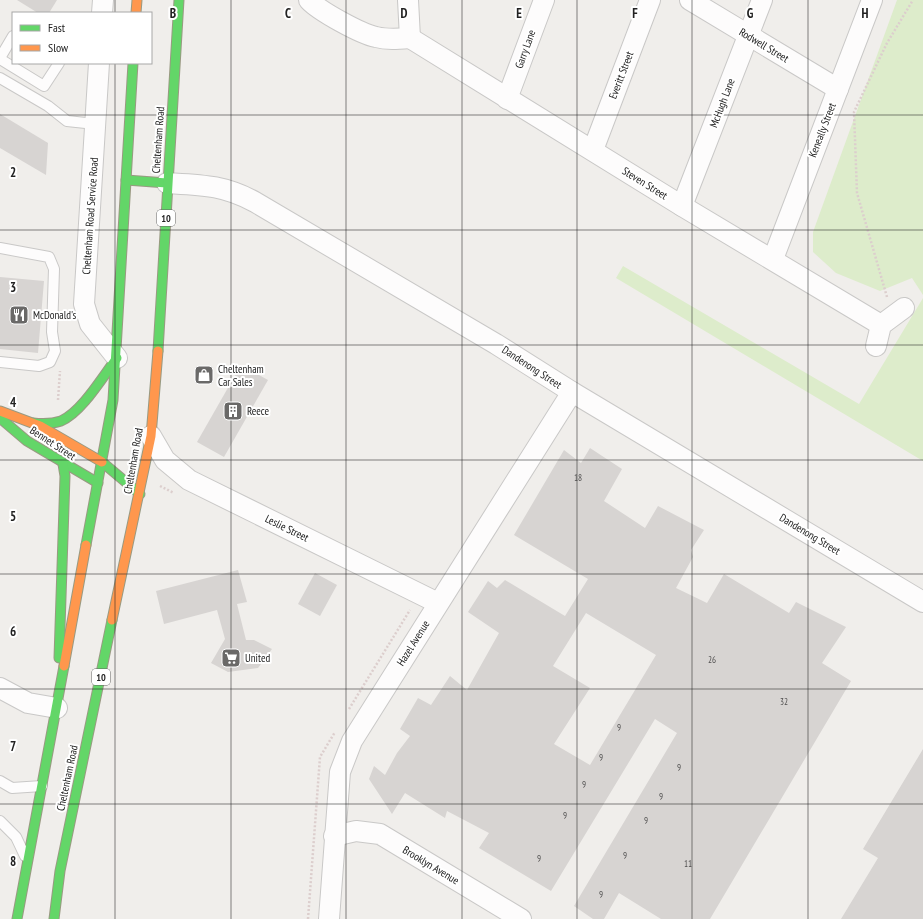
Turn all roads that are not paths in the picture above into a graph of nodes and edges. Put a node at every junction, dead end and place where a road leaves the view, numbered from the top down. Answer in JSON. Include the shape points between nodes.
{"nodes":[{"id":1,"x":103,"y":0,"type":"edge"},
{"id":2,"x":137,"y":0,"type":"edge"},
{"id":3,"x":179,"y":0,"type":"edge"},
{"id":4,"x":309,"y":0,"type":"edge"},
{"id":5,"x":408,"y":0,"type":"edge"},
{"id":6,"x":544,"y":0,"type":"edge"},
{"id":7,"x":650,"y":0,"type":"edge"},
{"id":8,"x":690,"y":0,"type":"edge"},
{"id":9,"x":762,"y":0,"type":"edge"},
{"id":10,"x":872,"y":0,"type":"edge"},
{"id":11,"x":102,"y":12,"type":"edge"},
{"id":12,"x":136,"y":12,"type":"edge"},
{"id":13,"x":749,"y":36,"type":"junction"},
{"id":14,"x":12,"y":38,"type":"edge"},
{"id":15,"x":410,"y":38,"type":"junction"},
{"id":16,"x":0,"y":58,"type":"edge"},
{"id":17,"x":57,"y":64,"type":"edge"},
{"id":18,"x":99,"y":64,"type":"edge"},
{"id":19,"x":133,"y":64,"type":"edge"},
{"id":20,"x":0,"y":78,"type":"edge"},
{"id":21,"x":838,"y":89,"type":"junction"},
{"id":22,"x":507,"y":99,"type":"junction"},
{"id":23,"x":95,"y":124,"type":"junction"},
{"id":24,"x":593,"y":150,"type":"junction"},
{"id":25,"x":126,"y":180,"type":"junction"},
{"id":26,"x":167,"y":183,"type":"junction"},
{"id":27,"x":682,"y":206,"type":"junction"},
{"id":28,"x":0,"y":248,"type":"edge"},
{"id":29,"x":773,"y":259,"type":"junction"},
{"id":30,"x":876,"y":346,"type":"dead end"},
{"id":31,"x":117,"y":358,"type":"junction"},
{"id":32,"x":0,"y":362,"type":"edge"},
{"id":33,"x":572,"y":392,"type":"junction"},
{"id":34,"x":0,"y":411,"type":"edge"},
{"id":35,"x":0,"y":418,"type":"edge"},
{"id":36,"x":32,"y":422,"type":"junction"},
{"id":37,"x":150,"y":436,"type":"junction"},
{"id":38,"x":102,"y":462,"type":"junction"},
{"id":39,"x":63,"y":464,"type":"junction"},
{"id":40,"x":101,"y":484,"type":"junction"},
{"id":41,"x":119,"y":489,"type":"dead end"},
{"id":42,"x":140,"y":494,"type":"junction"},
{"id":43,"x":923,"y":602,"type":"edge"},
{"id":44,"x":438,"y":603,"type":"junction"},
{"id":45,"x":0,"y":688,"type":"edge"},
{"id":46,"x":58,"y":705,"type":"junction"},
{"id":47,"x":0,"y":781,"type":"edge"},
{"id":48,"x":42,"y":786,"type":"junction"},
{"id":49,"x":0,"y":821,"type":"edge"},
{"id":50,"x":334,"y":836,"type":"junction"},
{"id":51,"x":27,"y":862,"type":"junction"},
{"id":52,"x":17,"y":919,"type":"edge"},
{"id":53,"x":54,"y":919,"type":"edge"},
{"id":54,"x":329,"y":919,"type":"edge"},
{"id":55,"x":522,"y":919,"type":"edge"}],
"edges":[{"from":1,"to":11,"type":"street"},
{"from":2,"to":12,"type":"main road"},
{"from":3,"to":26,"type":"main road","name":"Cheltenham Road","number":"10"},
{"from":4,"to":15,"type":"street","via":[[330,16],[374,37]]},
{"from":5,"to":15,"type":"street"},
{"from":6,"to":22,"type":"street","name":"Garry Lane"},
{"from":7,"to":24,"type":"street","name":"Everitt Street"},
{"from":8,"to":13,"type":"street","name":"Rodwell Street"},
{"from":9,"to":13,"type":"street","name":"McHugh Lane"},
{"from":10,"to":21,"type":"street","name":"Keneally Street"},
{"from":13,"to":21,"type":"street","name":"Rodwell Street"},
{"from":13,"to":27,"type":"street","name":"McHugh Lane"},
{"from":14,"to":16,"type":"lane"},
{"from":15,"to":22,"type":"street","name":"Steven Street"},
{"from":16,"to":17,"type":"lane","via":[[44,86]]},
{"from":18,"to":23,"type":"street","name":"Cheltenham Road Service Road"},
{"from":19,"to":25,"type":"main road","name":"Cheltenham Road"},
{"from":20,"to":23,"type":"lane","via":[[48,106],[67,121]]},
{"from":21,"to":29,"type":"street","name":"Keneally Street"},
{"from":22,"to":24,"type":"street","name":"Steven Street"},
{"from":23,"to":31,"type":"street","name":"Cheltenham Road Service Road","via":[[84,304],[90,324]]},
{"from":24,"to":27,"type":"street","name":"Steven Street"},
{"from":25,"to":26,"type":"main road","name":"Dandenong Street"},
{"from":25,"to":31,"type":"main road","name":"Cheltenham Road"},
{"from":26,"to":33,"type":"street","name":"Dandenong Street","via":[[219,187],[234,191],[489,340]]},
{"from":26,"to":37,"type":"main road","name":"Cheltenham Road","number":"10","via":[[162,302]]},
{"from":27,"to":29,"type":"street","name":"Steven Street"},
{"from":28,"to":32,"type":"lane","via":[[49,257],[54,269],[52,332],[55,351],[50,362],[39,366]]},
{"from":29,"to":30,"type":"street","name":"Steven Street","via":[[893,317]]},
{"from":31,"to":36,"type":"main road","via":[[67,417],[48,424]]},
{"from":31,"to":38,"type":"main road","name":"Cheltenham Road","via":[[113,400]]},
{"from":33,"to":43,"type":"street","name":"Dandenong Street"},
{"from":33,"to":44,"type":"street","name":"Hazel Avenue"},
{"from":34,"to":36,"type":"main road","name":"Bennet Street"},
{"from":35,"to":39,"type":"main road","name":"Bennet Street","via":[[27,441]]},
{"from":36,"to":38,"type":"main road","name":"Bennet Street"},
{"from":37,"to":42,"type":"main road","name":"Cheltenham Road","number":"10"},
{"from":37,"to":44,"type":"street","name":"Leslie Street","via":[[165,460],[190,480]]},
{"from":38,"to":40,"type":"main road","name":"Cheltenham Road"},
{"from":38,"to":42,"type":"main road","name":"Bennet Street"},
{"from":39,"to":40,"type":"main road","name":"Bennet Street"},
{"from":39,"to":46,"type":"main road","via":[[65,476]]},
{"from":40,"to":46,"type":"main road","name":"Cheltenham Road","via":[[73,609]]},
{"from":41,"to":42,"type":"main road"},
{"from":42,"to":53,"type":"main road","name":"Cheltenham Road","number":"10","via":[[60,871]]},
{"from":44,"to":50,"type":"street","name":"Hazel Avenue","via":[[352,741],[340,772]]},
{"from":45,"to":46,"type":"street","via":[[28,703]]},
{"from":46,"to":48,"type":"main road","name":"Cheltenham Road"},
{"from":47,"to":48,"type":"lane","via":[[12,788]]},
{"from":48,"to":51,"type":"main road","name":"Cheltenham Road"},
{"from":49,"to":51,"type":"lane","via":[[16,837]]},
{"from":50,"to":54,"type":"street","name":"Hazel Avenue"},
{"from":50,"to":55,"type":"street","name":"Brooklyn Avenue","via":[[356,831],[380,834]]},
{"from":51,"to":52,"type":"main road","name":"Cheltenham Road"}]}
